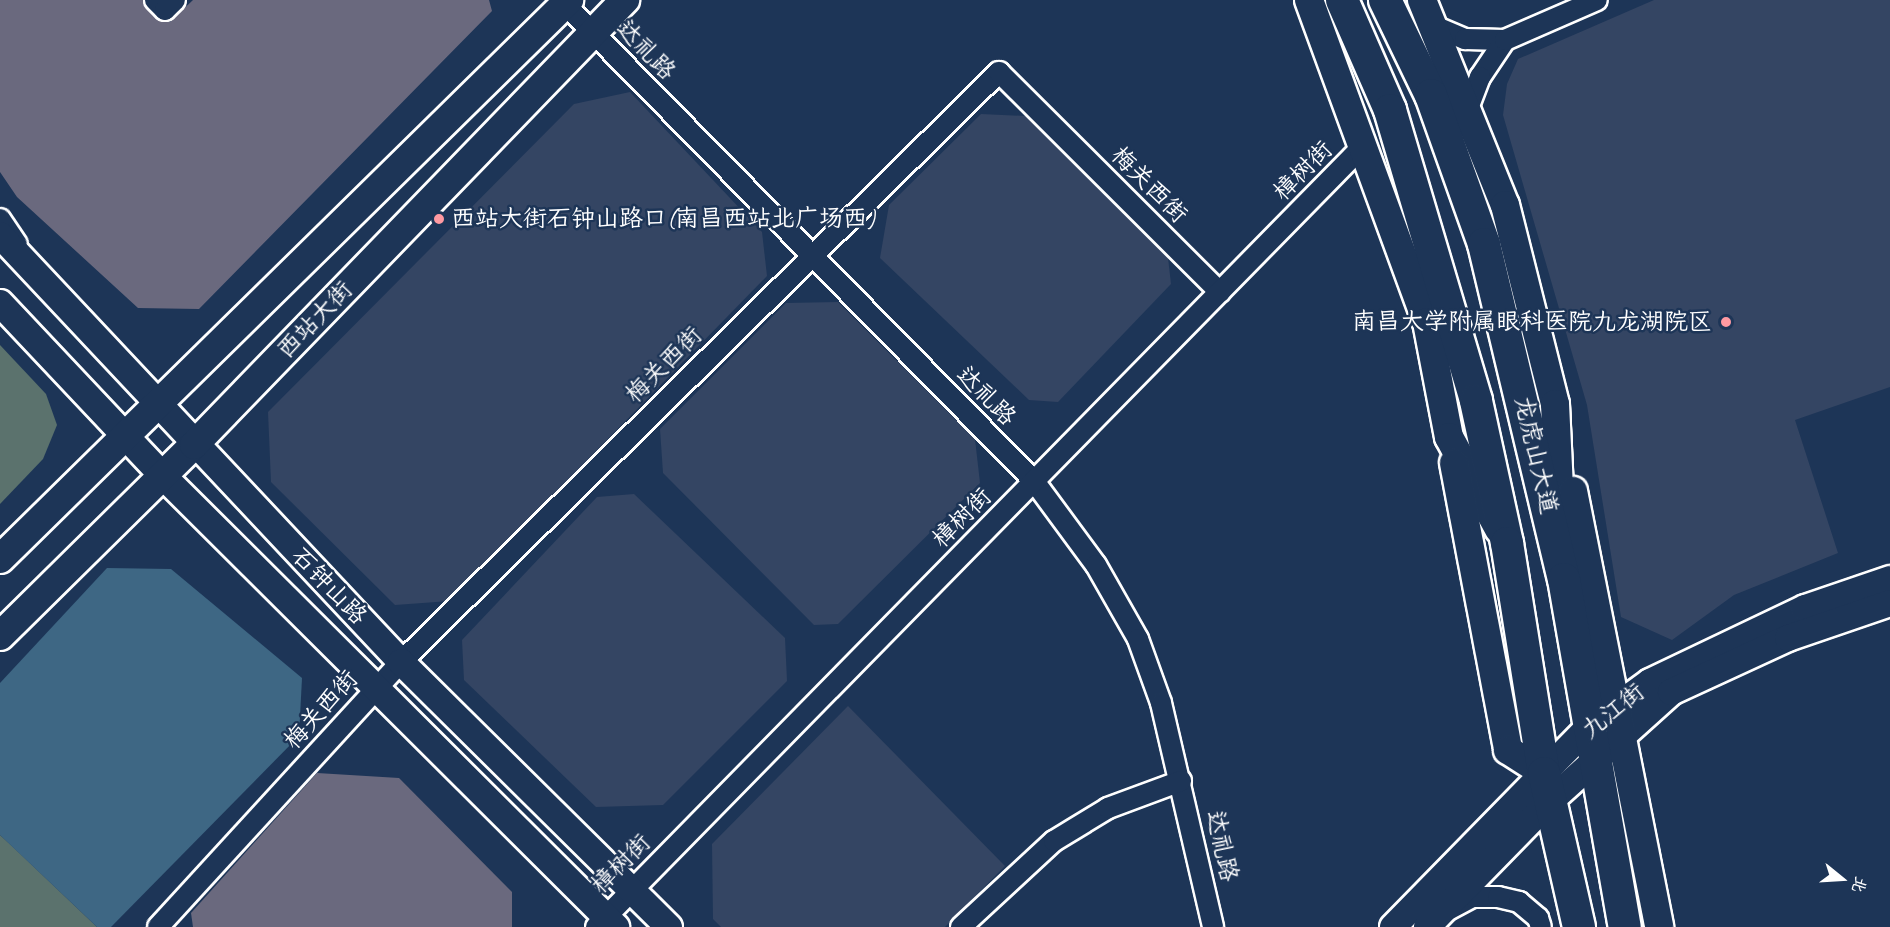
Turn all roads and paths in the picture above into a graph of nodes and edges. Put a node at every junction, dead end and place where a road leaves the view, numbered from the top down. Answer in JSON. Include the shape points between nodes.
{"nodes":[{"id":1,"x":155,"y":0,"type":"edge"},
{"id":2,"x":175,"y":0,"type":"edge"},
{"id":3,"x":626,"y":0,"type":"edge"},
{"id":4,"x":1309,"y":0,"type":"edge"},
{"id":5,"x":1342,"y":0,"type":"edge"},
{"id":6,"x":1386,"y":0,"type":"edge"},
{"id":7,"x":1422,"y":0,"type":"edge"},
{"id":8,"x":1597,"y":0,"type":"edge"},
{"id":9,"x":565,"y":1,"type":"edge"},
{"id":10,"x":1434,"y":26,"type":"junction"},
{"id":11,"x":594,"y":33,"type":"junction"},
{"id":12,"x":1505,"y":40,"type":"junction"},
{"id":13,"x":1468,"y":108,"type":"junction"},
{"id":14,"x":1365,"y":144,"type":"junction"},
{"id":15,"x":0,"y":219,"type":"edge"},
{"id":16,"x":0,"y":235,"type":"edge"},
{"id":17,"x":809,"y":256,"type":"junction"},
{"id":18,"x":31,"y":264,"type":"junction"},
{"id":19,"x":1220,"y":292,"type":"junction"},
{"id":20,"x":9,"y":311,"type":"edge"},
{"id":21,"x":1555,"y":404,"type":"junction"},
{"id":22,"x":157,"y":405,"type":"junction"},
{"id":23,"x":126,"y":433,"type":"junction"},
{"id":24,"x":1449,"y":437,"type":"junction"},
{"id":25,"x":194,"y":445,"type":"junction"},
{"id":26,"x":162,"y":475,"type":"junction"},
{"id":27,"x":1035,"y":481,"type":"junction"},
{"id":28,"x":1507,"y":543,"type":"junction"},
{"id":29,"x":3,"y":552,"type":"edge"},
{"id":30,"x":1564,"y":579,"type":"junction"},
{"id":31,"x":1890,"y":579,"type":"edge"},
{"id":32,"x":1890,"y":603,"type":"edge"},
{"id":33,"x":0,"y":636,"type":"edge"},
{"id":34,"x":401,"y":662,"type":"junction"},
{"id":35,"x":375,"y":689,"type":"junction"},
{"id":36,"x":1616,"y":706,"type":"junction"},
{"id":37,"x":1591,"y":725,"type":"junction"},
{"id":38,"x":1621,"y":737,"type":"junction"},
{"id":39,"x":1598,"y":759,"type":"junction"},
{"id":40,"x":1181,"y":781,"type":"junction"},
{"id":41,"x":1547,"y":788,"type":"junction"},
{"id":42,"x":631,"y":890,"type":"junction"},
{"id":43,"x":1433,"y":921,"type":"edge"},
{"id":44,"x":606,"y":923,"type":"edge"},
{"id":45,"x":1579,"y":926,"type":"edge"},
{"id":46,"x":158,"y":927,"type":"edge"},
{"id":47,"x":669,"y":927,"type":"edge"},
{"id":48,"x":961,"y":927,"type":"edge"},
{"id":49,"x":1214,"y":927,"type":"edge"},
{"id":50,"x":1393,"y":927,"type":"edge"},
{"id":51,"x":1541,"y":927,"type":"edge"},
{"id":52,"x":1625,"y":927,"type":"edge"},
{"id":53,"x":1659,"y":927,"type":"edge"}],
"edges":[{"from":1,"to":2,"type":"street","via":[[165,10]]},
{"from":3,"to":11,"type":"main road","name":"西站大街"},
{"from":4,"to":14,"type":"main road"},
{"from":5,"to":28,"type":"main road","name":"龙虎山大道","via":[[1390,110],[1431,244],[1476,401]]},
{"from":6,"to":30,"type":"main road","name":"龙虎山大道","via":[[1431,95],[1484,244]]},
{"from":7,"to":10,"type":"main road"},
{"from":8,"to":12,"type":"street"},
{"from":9,"to":11,"type":"street","name":"达礼路"},
{"from":9,"to":22,"type":"main road","name":"西站大街"},
{"from":10,"to":12,"type":"street","via":[[1465,39]]},
{"from":10,"to":13,"type":"main road"},
{"from":11,"to":17,"type":"street","name":"达礼路"},
{"from":11,"to":25,"type":"main road","name":"西站大街"},
{"from":12,"to":13,"type":"street","via":[[1480,77]]},
{"from":13,"to":21,"type":"main road","via":[[1505,205]]},
{"from":14,"to":19,"type":"street","name":"樟树街"},
{"from":14,"to":24,"type":"main road","via":[[1427,322]]},
{"from":15,"to":18,"type":"street"},
{"from":16,"to":18,"type":"street","name":"石钟山路"},
{"from":17,"to":19,"type":"street","name":"梅关西街","via":[[999,72]]},
{"from":17,"to":27,"type":"street","name":"达礼路"},
{"from":17,"to":34,"type":"street","name":"梅关西街"},
{"from":18,"to":22,"type":"street","name":"石钟山路"},
{"from":19,"to":27,"type":"street","name":"樟树街"},
{"from":20,"to":23,"type":"street","name":"石钟山路"},
{"from":21,"to":30,"type":"main road"},
{"from":21,"to":36,"type":"main road"},
{"from":22,"to":23,"type":"main road","name":"西站大街"},
{"from":22,"to":25,"type":"street","name":"石钟山路"},
{"from":23,"to":26,"type":"street","name":"石钟山路"},
{"from":23,"to":29,"type":"main road","name":"西站大街"},
{"from":24,"to":28,"type":"main road"},
{"from":24,"to":41,"type":"main road","via":[[1508,750]]},
{"from":25,"to":26,"type":"main road","name":"西站大街"},
{"from":25,"to":34,"type":"street","name":"石钟山路"},
{"from":26,"to":33,"type":"main road","name":"西站大街"},
{"from":26,"to":35,"type":"street","name":"石钟山路"},
{"from":27,"to":40,"type":"street","name":"达礼路","via":[[1096,565],[1138,639]]},
{"from":27,"to":42,"type":"street","name":"樟树街"},
{"from":28,"to":41,"type":"main road","name":"龙虎山大道"},
{"from":30,"to":37,"type":"main road","name":"龙虎山大道"},
{"from":31,"to":36,"type":"street","name":"九江街","via":[[1805,608],[1724,643],[1650,682]]},
{"from":32,"to":38,"type":"street","name":"九江街","via":[[1725,665],[1671,692]]},
{"from":34,"to":35,"type":"street","name":"梅关西街"},
{"from":34,"to":42,"type":"street","name":"石钟山路"},
{"from":35,"to":44,"type":"street","name":"石钟山路"},
{"from":35,"to":46,"type":"street","name":"梅关西街"},
{"from":36,"to":37,"type":"street","name":"九江街"},
{"from":36,"to":38,"type":"main road"},
{"from":37,"to":39,"type":"main road","name":"龙虎山大道"},
{"from":37,"to":41,"type":"street","name":"九江街"},
{"from":38,"to":39,"type":"street","name":"九江街"},
{"from":38,"to":53,"type":"main road"},
{"from":39,"to":41,"type":"street","name":"九江街"},
{"from":39,"to":52,"type":"main road","name":"龙虎山大道"},
{"from":40,"to":48,"type":"street","via":[[1108,808],[1054,841]]},
{"from":40,"to":49,"type":"street","name":"达礼路"},
{"from":41,"to":43,"type":"street","name":"九江街"},
{"from":41,"to":45,"type":"main road","name":"龙虎山大道"},
{"from":41,"to":50,"type":"street","name":"九江街"},
{"from":42,"to":44,"type":"street","name":"樟树街"},
{"from":42,"to":47,"type":"street","name":"石钟山路"},
{"from":43,"to":51,"type":"street","via":[[1473,897],[1498,897],[1520,902],[1538,918]]}]}
